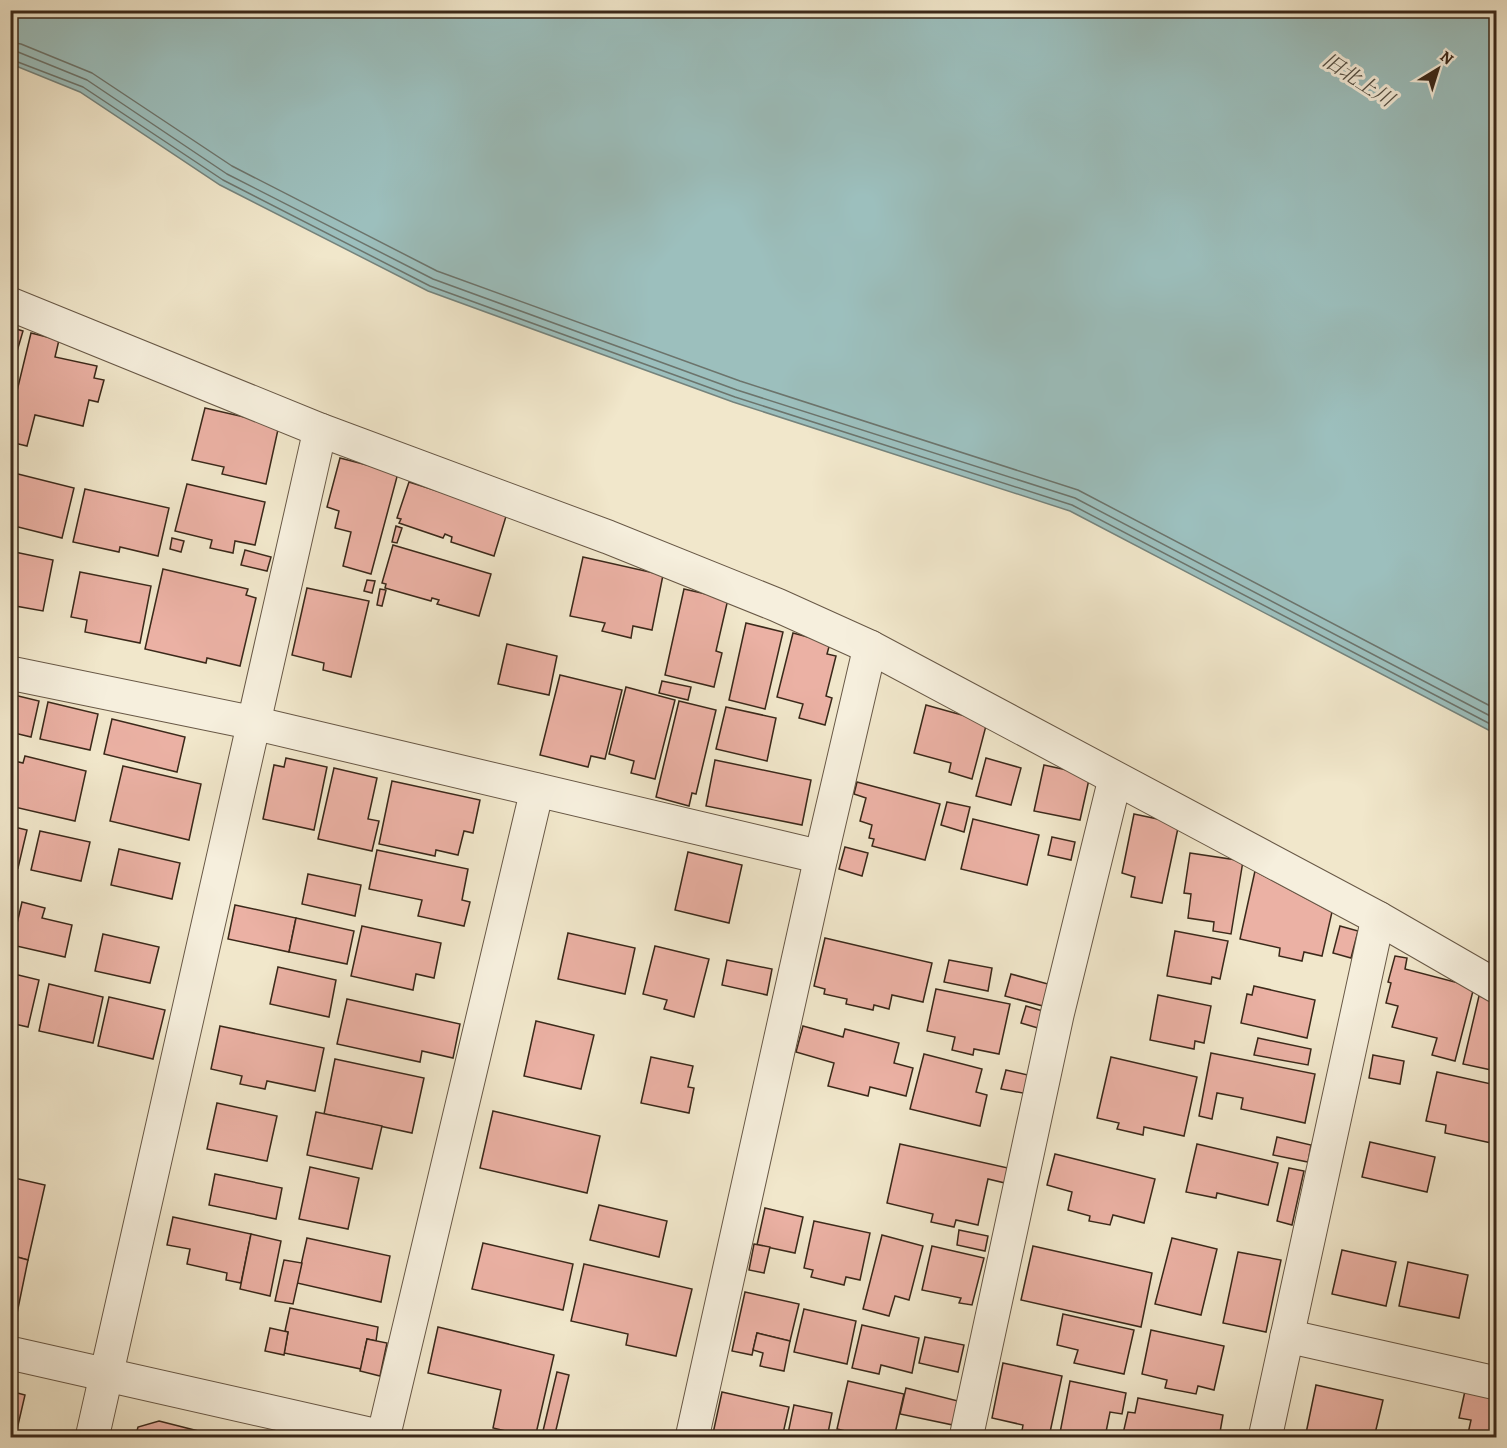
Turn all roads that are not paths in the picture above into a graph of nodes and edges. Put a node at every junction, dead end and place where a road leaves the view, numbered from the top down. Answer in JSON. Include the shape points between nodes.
{"nodes":[{"id":1,"x":10,"y":304,"type":"edge"},
{"id":2,"x":320,"y":430,"type":"junction"},
{"id":3,"x":870,"y":647,"type":"junction"},
{"id":4,"x":10,"y":673,"type":"edge"},
{"id":5,"x":254,"y":723,"type":"junction"},
{"id":6,"x":1115,"y":779,"type":"junction"},
{"id":7,"x":537,"y":790,"type":"junction"},
{"id":8,"x":821,"y":857,"type":"junction"},
{"id":9,"x":1378,"y":918,"type":"junction"},
{"id":10,"x":1497,"y":986,"type":"edge"},
{"id":11,"x":1287,"y":1336,"type":"junction"},
{"id":12,"x":10,"y":1353,"type":"edge"},
{"id":13,"x":105,"y":1374,"type":"junction"},
{"id":14,"x":1497,"y":1383,"type":"edge"},
{"id":15,"x":92,"y":1437,"type":"edge"},
{"id":16,"x":384,"y":1437,"type":"edge"},
{"id":17,"x":692,"y":1437,"type":"edge"},
{"id":18,"x":966,"y":1437,"type":"edge"},
{"id":19,"x":1265,"y":1437,"type":"edge"}],
"edges":[{"from":1,"to":2,"type":"street"},
{"from":2,"to":3,"type":"street","via":[[608,537]]},
{"from":2,"to":5,"type":"street"},
{"from":3,"to":6,"type":"street"},
{"from":3,"to":8,"type":"street"},
{"from":4,"to":5,"type":"street"},
{"from":5,"to":7,"type":"street"},
{"from":5,"to":13,"type":"street"},
{"from":6,"to":9,"type":"street"},
{"from":6,"to":18,"type":"street","via":[[1057,1015]]},
{"from":7,"to":8,"type":"street"},
{"from":7,"to":16,"type":"street"},
{"from":8,"to":17,"type":"street"},
{"from":9,"to":10,"type":"street"},
{"from":9,"to":11,"type":"street"},
{"from":11,"to":14,"type":"street"},
{"from":11,"to":19,"type":"street"},
{"from":12,"to":13,"type":"street"},
{"from":13,"to":15,"type":"street"},
{"from":13,"to":16,"type":"street"}]}
